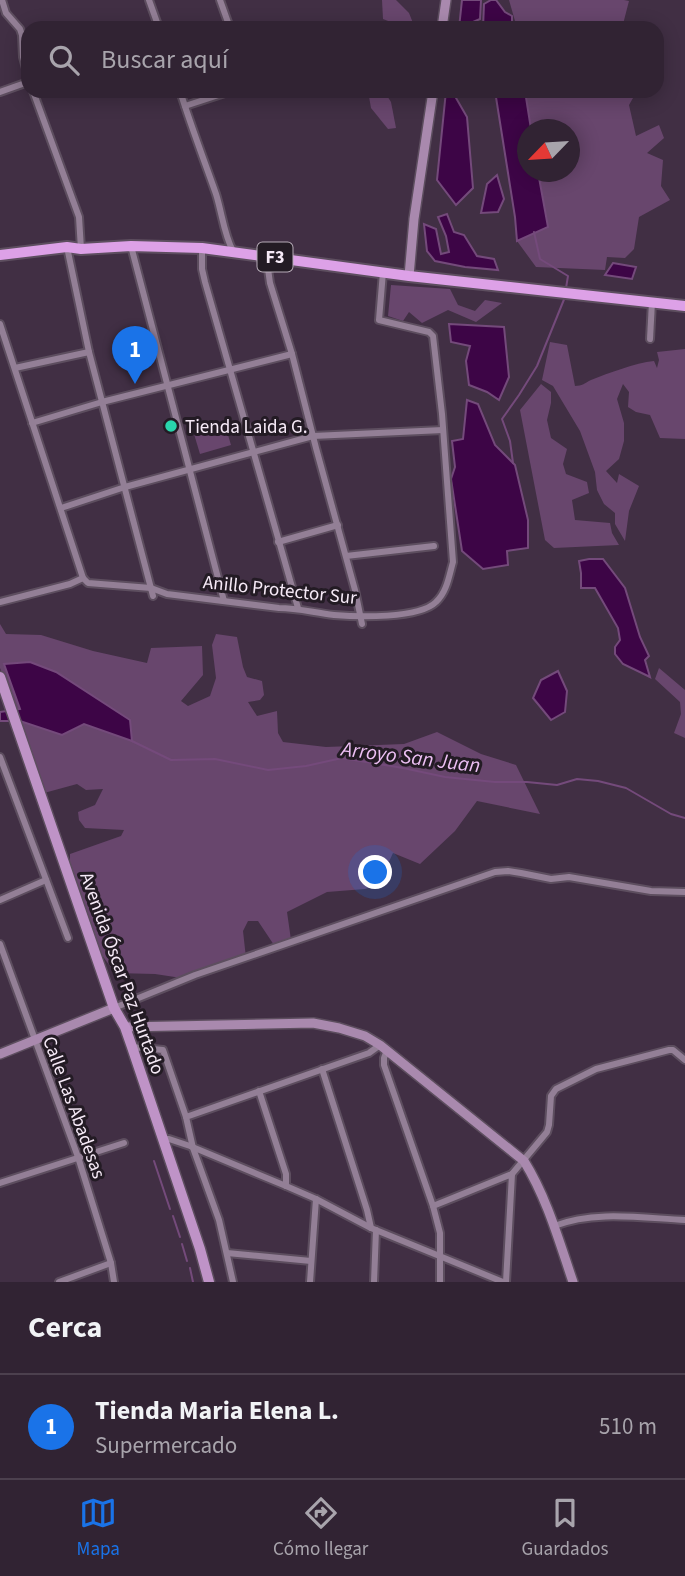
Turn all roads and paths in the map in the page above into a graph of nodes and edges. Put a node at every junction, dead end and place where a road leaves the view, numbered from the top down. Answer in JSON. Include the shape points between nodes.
{"nodes":[{"id":1,"x":2,"y":0,"type":"edge"},
{"id":2,"x":149,"y":0,"type":"edge"},
{"id":3,"x":220,"y":0,"type":"edge"},
{"id":4,"x":446,"y":0,"type":"edge"},
{"id":5,"x":156,"y":21,"type":"edge"},
{"id":6,"x":228,"y":21,"type":"edge"},
{"id":7,"x":443,"y":21,"type":"edge"},
{"id":8,"x":21,"y":32,"type":"edge"},
{"id":9,"x":21,"y":82,"type":"edge"},
{"id":10,"x":0,"y":92,"type":"edge"},
{"id":11,"x":36,"y":98,"type":"edge"},
{"id":12,"x":182,"y":98,"type":"edge"},
{"id":13,"x":210,"y":98,"type":"edge"},
{"id":14,"x":432,"y":98,"type":"edge"},
{"id":15,"x":185,"y":106,"type":"junction"},
{"id":16,"x":131,"y":246,"type":"junction"},
{"id":17,"x":67,"y":247,"type":"junction"},
{"id":18,"x":81,"y":248,"type":"junction"},
{"id":19,"x":202,"y":248,"type":"junction"},
{"id":20,"x":233,"y":252,"type":"junction"},
{"id":21,"x":0,"y":255,"type":"edge"},
{"id":22,"x":273,"y":257,"type":"junction"},
{"id":23,"x":383,"y":271,"type":"junction"},
{"id":24,"x":409,"y":276,"type":"junction"},
{"id":25,"x":652,"y":302,"type":"junction"},
{"id":26,"x":685,"y":306,"type":"edge"},
{"id":27,"x":0,"y":324,"type":"edge"},
{"id":28,"x":650,"y":339,"type":"dead end"},
{"id":29,"x":89,"y":352,"type":"junction"},
{"id":30,"x":292,"y":355,"type":"junction"},
{"id":31,"x":15,"y":368,"type":"junction"},
{"id":32,"x":230,"y":371,"type":"junction"},
{"id":33,"x":166,"y":387,"type":"junction"},
{"id":34,"x":102,"y":402,"type":"junction"},
{"id":35,"x":32,"y":423,"type":"junction"},
{"id":36,"x":443,"y":430,"type":"junction"},
{"id":37,"x":313,"y":436,"type":"junction"},
{"id":38,"x":253,"y":454,"type":"junction"},
{"id":39,"x":189,"y":470,"type":"junction"},
{"id":40,"x":125,"y":487,"type":"junction"},
{"id":41,"x":61,"y":508,"type":"junction"},
{"id":42,"x":338,"y":526,"type":"junction"},
{"id":43,"x":278,"y":542,"type":"junction"},
{"id":44,"x":434,"y":546,"type":"dead end"},
{"id":45,"x":346,"y":556,"type":"junction"},
{"id":46,"x":83,"y":578,"type":"junction"},
{"id":47,"x":152,"y":592,"type":"junction"},
{"id":48,"x":224,"y":601,"type":"junction"},
{"id":49,"x":0,"y":602,"type":"edge"},
{"id":50,"x":298,"y":608,"type":"junction"},
{"id":51,"x":361,"y":620,"type":"junction"},
{"id":52,"x":0,"y":677,"type":"edge"},
{"id":53,"x":0,"y":757,"type":"edge"},
{"id":54,"x":46,"y":880,"type":"junction"},
{"id":55,"x":685,"y":892,"type":"edge"},
{"id":56,"x":0,"y":900,"type":"edge"},
{"id":57,"x":68,"y":938,"type":"dead end"},
{"id":58,"x":0,"y":944,"type":"edge"},
{"id":59,"x":8,"y":966,"type":"junction"},
{"id":60,"x":0,"y":969,"type":"edge"},
{"id":61,"x":114,"y":1008,"type":"junction"},
{"id":62,"x":125,"y":1027,"type":"junction"},
{"id":63,"x":34,"y":1041,"type":"junction"},
{"id":64,"x":132,"y":1047,"type":"junction"},
{"id":65,"x":384,"y":1047,"type":"junction"},
{"id":66,"x":0,"y":1054,"type":"edge"},
{"id":67,"x":685,"y":1060,"type":"edge"},
{"id":68,"x":322,"y":1069,"type":"junction"},
{"id":69,"x":259,"y":1091,"type":"junction"},
{"id":70,"x":186,"y":1116,"type":"junction"},
{"id":71,"x":166,"y":1139,"type":"junction"},
{"id":72,"x":124,"y":1143,"type":"dead end"},
{"id":73,"x":192,"y":1147,"type":"junction"},
{"id":74,"x":78,"y":1157,"type":"junction"},
{"id":75,"x":524,"y":1161,"type":"junction"},
{"id":76,"x":512,"y":1174,"type":"junction"},
{"id":77,"x":0,"y":1183,"type":"edge"},
{"id":78,"x":286,"y":1186,"type":"junction"},
{"id":79,"x":316,"y":1199,"type":"junction"},
{"id":80,"x":433,"y":1206,"type":"junction"},
{"id":81,"x":685,"y":1220,"type":"edge"},
{"id":82,"x":554,"y":1226,"type":"junction"},
{"id":83,"x":374,"y":1229,"type":"junction"},
{"id":84,"x":228,"y":1253,"type":"junction"},
{"id":85,"x":441,"y":1258,"type":"junction"},
{"id":86,"x":311,"y":1261,"type":"junction"},
{"id":87,"x":111,"y":1264,"type":"junction"},
{"id":88,"x":59,"y":1282,"type":"edge"},
{"id":89,"x":114,"y":1282,"type":"edge"},
{"id":90,"x":208,"y":1282,"type":"edge"},
{"id":91,"x":233,"y":1282,"type":"edge"},
{"id":92,"x":310,"y":1282,"type":"edge"},
{"id":93,"x":374,"y":1282,"type":"edge"},
{"id":94,"x":440,"y":1282,"type":"edge"},
{"id":95,"x":505,"y":1282,"type":"edge"},
{"id":96,"x":573,"y":1282,"type":"edge"}],
"edges":[{"from":1,"to":8,"type":"street"},
{"from":2,"to":5,"type":"street"},
{"from":3,"to":6,"type":"street"},
{"from":4,"to":7,"type":"street"},
{"from":9,"to":10,"type":"street"},
{"from":11,"to":18,"type":"street","via":[[79,218]]},
{"from":12,"to":15,"type":"street"},
{"from":13,"to":15,"type":"street"},
{"from":14,"to":24,"type":"street"},
{"from":15,"to":20,"type":"street"},
{"from":16,"to":18,"type":"highway","number":"F3"},
{"from":16,"to":19,"type":"highway","number":"F3"},
{"from":16,"to":33,"type":"street"},
{"from":17,"to":18,"type":"highway","number":"F3"},
{"from":17,"to":21,"type":"highway","number":"F3"},
{"from":17,"to":29,"type":"street"},
{"from":19,"to":20,"type":"highway","number":"F3"},
{"from":19,"to":32,"type":"street","via":[[202,269]]},
{"from":20,"to":22,"type":"highway","number":"F3"},
{"from":22,"to":23,"type":"highway","number":"F3"},
{"from":22,"to":30,"type":"street","via":[[268,269],[270,283]]},
{"from":23,"to":24,"type":"highway","number":"F3"},
{"from":23,"to":36,"type":"street","name":"Anillo Protector Sur","via":[[379,320],[433,336]]},
{"from":24,"to":25,"type":"highway","number":"F3"},
{"from":25,"to":26,"type":"highway","number":"F3"},
{"from":25,"to":28,"type":"street"},
{"from":27,"to":31,"type":"street"},
{"from":29,"to":31,"type":"street"},
{"from":29,"to":34,"type":"street"},
{"from":30,"to":32,"type":"street"},
{"from":30,"to":37,"type":"street"},
{"from":31,"to":35,"type":"street"},
{"from":32,"to":33,"type":"street"},
{"from":32,"to":38,"type":"street"},
{"from":33,"to":34,"type":"street"},
{"from":33,"to":39,"type":"street"},
{"from":34,"to":35,"type":"street"},
{"from":34,"to":40,"type":"street"},
{"from":35,"to":41,"type":"street"},
{"from":36,"to":37,"type":"street"},
{"from":36,"to":51,"type":"street","name":"Anillo Protector Sur","via":[[453,562],[447,585],[424,610]]},
{"from":37,"to":38,"type":"street"},
{"from":37,"to":42,"type":"street"},
{"from":38,"to":39,"type":"street"},
{"from":38,"to":43,"type":"street"},
{"from":39,"to":40,"type":"street"},
{"from":39,"to":48,"type":"street"},
{"from":40,"to":41,"type":"street"},
{"from":40,"to":47,"type":"street"},
{"from":41,"to":46,"type":"street"},
{"from":42,"to":43,"type":"street"},
{"from":42,"to":45,"type":"street"},
{"from":43,"to":50,"type":"street"},
{"from":44,"to":45,"type":"street"},
{"from":45,"to":51,"type":"street"},
{"from":46,"to":47,"type":"street","name":"Anillo Protector Sur","via":[[88,583]]},
{"from":46,"to":49,"type":"street"},
{"from":47,"to":48,"type":"street","name":"Anillo Protector Sur"},
{"from":48,"to":50,"type":"street","name":"Anillo Protector Sur"},
{"from":50,"to":51,"type":"street","name":"Anillo Protector Sur"},
{"from":52,"to":61,"type":"main road","name":"Avenida Óscar Paz Hurtado"},
{"from":53,"to":54,"type":"street"},
{"from":54,"to":56,"type":"street"},
{"from":54,"to":57,"type":"street"},
{"from":55,"to":61,"type":"street","via":[[495,872],[195,975]]},
{"from":58,"to":59,"type":"street","name":"Calle Las Abadesas"},
{"from":59,"to":60,"type":"street"},
{"from":59,"to":63,"type":"street","name":"Calle Las Abadesas"},
{"from":61,"to":62,"type":"main road","name":"Avenida Óscar Paz Hurtado"},
{"from":61,"to":63,"type":"street"},
{"from":62,"to":64,"type":"main road","name":"Avenida Óscar Paz Hurtado"},
{"from":62,"to":65,"type":"street","via":[[313,1023],[365,1036]]},
{"from":63,"to":66,"type":"street"},
{"from":63,"to":74,"type":"street","name":"Calle Las Abadesas"},
{"from":64,"to":70,"type":"street","via":[[163,1050]]},
{"from":64,"to":71,"type":"main road","name":"Avenida Óscar Paz Hurtado"},
{"from":65,"to":68,"type":"street"},
{"from":65,"to":75,"type":"street"},
{"from":65,"to":80,"type":"street","via":[[384,1065]]},
{"from":67,"to":75,"type":"street","via":[[669,1050],[596,1069],[556,1089],[547,1132]]},
{"from":68,"to":69,"type":"street"},
{"from":68,"to":83,"type":"street"},
{"from":69,"to":70,"type":"street"},
{"from":69,"to":78,"type":"street"},
{"from":70,"to":73,"type":"street"},
{"from":71,"to":73,"type":"street"},
{"from":71,"to":90,"type":"main road","name":"Avenida Óscar Paz Hurtado"},
{"from":72,"to":74,"type":"street"},
{"from":73,"to":78,"type":"street"},
{"from":73,"to":84,"type":"street"},
{"from":74,"to":77,"type":"street"},
{"from":74,"to":87,"type":"street","name":"Calle Las Abadesas"},
{"from":75,"to":76,"type":"street"},
{"from":75,"to":82,"type":"street"},
{"from":76,"to":80,"type":"street"},
{"from":76,"to":95,"type":"street"},
{"from":78,"to":79,"type":"street"},
{"from":79,"to":83,"type":"street"},
{"from":79,"to":86,"type":"street"},
{"from":80,"to":85,"type":"street"},
{"from":81,"to":82,"type":"street","via":[[581,1218]]},
{"from":82,"to":96,"type":"street"},
{"from":83,"to":85,"type":"street"},
{"from":83,"to":93,"type":"street"},
{"from":84,"to":86,"type":"street"},
{"from":84,"to":91,"type":"street"},
{"from":85,"to":94,"type":"street"},
{"from":85,"to":95,"type":"street"},
{"from":86,"to":92,"type":"street"},
{"from":87,"to":88,"type":"street"},
{"from":87,"to":89,"type":"street","name":"Calle Las Abadesas"}]}
